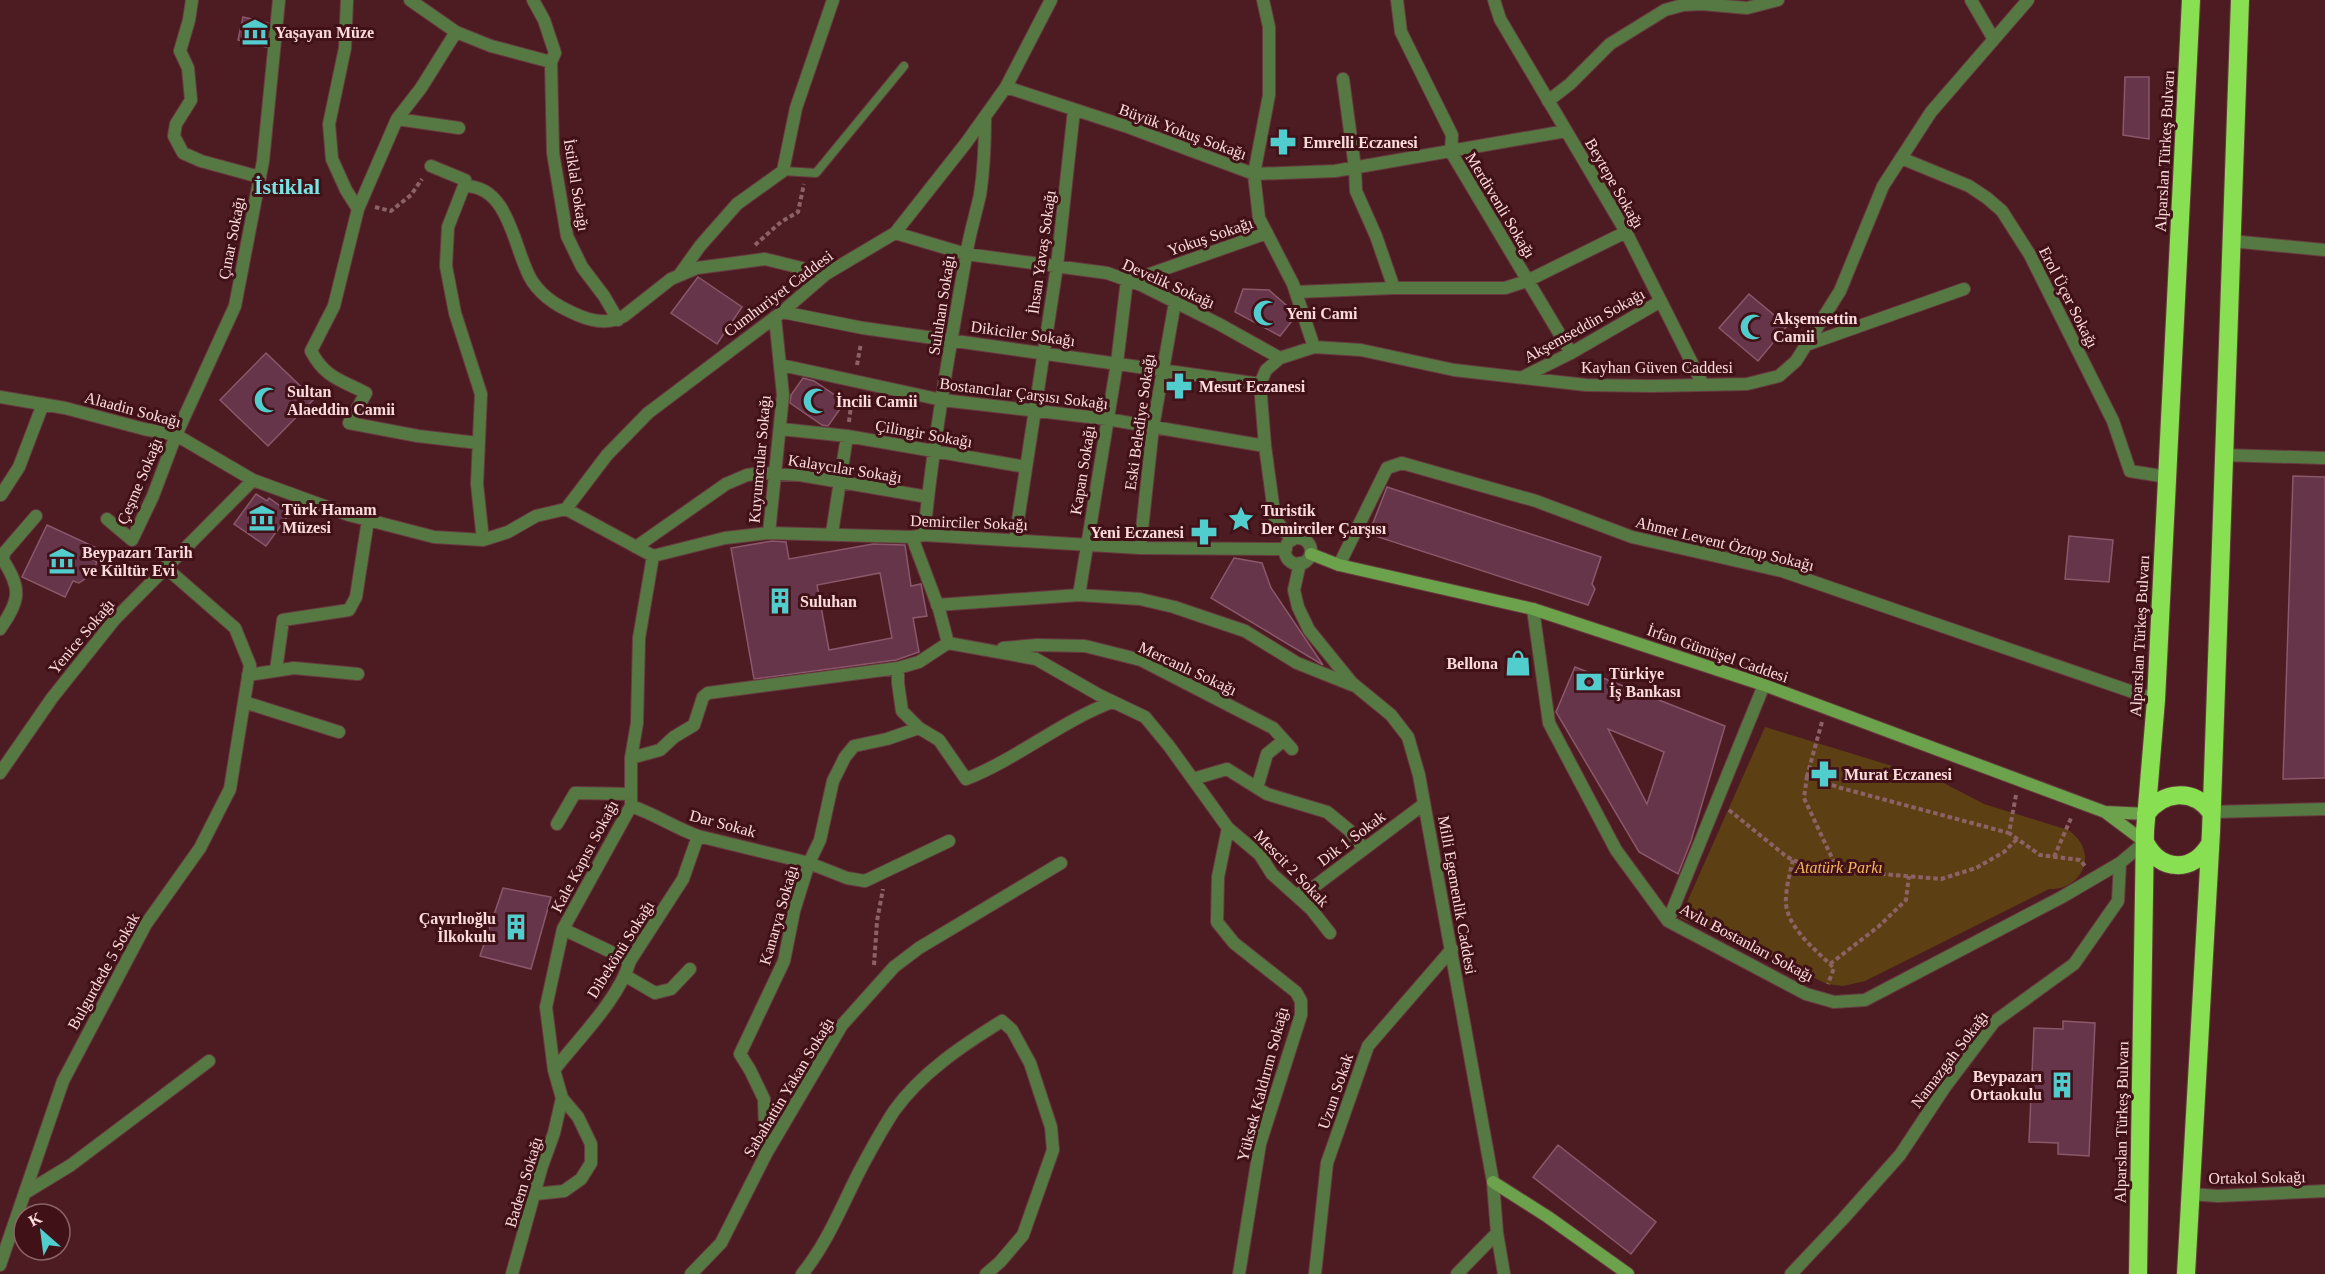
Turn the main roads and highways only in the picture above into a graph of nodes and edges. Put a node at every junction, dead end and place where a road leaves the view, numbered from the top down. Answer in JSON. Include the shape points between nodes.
{"nodes":[{"id":1,"x":2191,"y":0,"type":"edge"},
{"id":2,"x":2240,"y":0,"type":"edge"},
{"id":3,"x":2211,"y":812,"type":"junction"},
{"id":4,"x":2146,"y":814,"type":"junction"},
{"id":5,"x":2145,"y":842,"type":"junction"},
{"id":6,"x":2210,"y":844,"type":"junction"},
{"id":7,"x":2138,"y":1274,"type":"edge"},
{"id":8,"x":2186,"y":1274,"type":"edge"}],
"edges":[{"from":1,"to":4,"type":"highway","name":"Alparslan Türkeş Bulvarı","via":[[2156,700]]},
{"from":2,"to":3,"type":"highway"},
{"from":3,"to":4,"type":"highway","via":[[2196,799],[2177,795],[2159,801]]},
{"from":3,"to":6,"type":"highway"},
{"from":4,"to":5,"type":"highway","name":"Alparslan Türkeş Bulvarı"},
{"from":5,"to":6,"type":"highway","via":[[2156,858],[2175,866],[2192,862]]},
{"from":5,"to":7,"type":"highway","name":"Alparslan Türkeş Bulvarı"},
{"from":6,"to":8,"type":"highway"}]}
